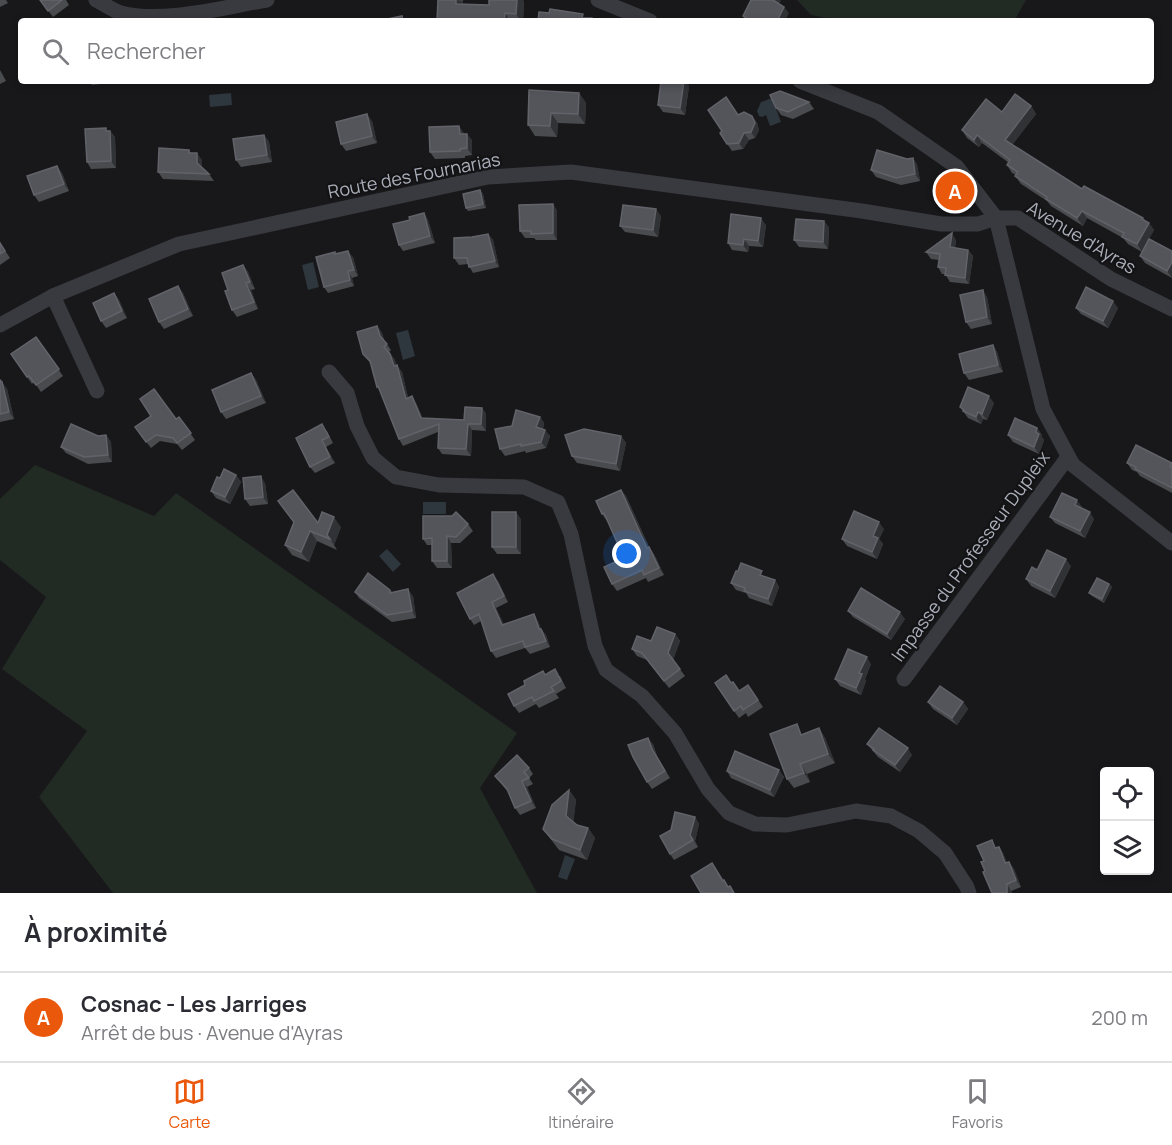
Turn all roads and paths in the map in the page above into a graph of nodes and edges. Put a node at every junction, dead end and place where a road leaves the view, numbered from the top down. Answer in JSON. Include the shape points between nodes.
{"nodes":[{"id":1,"x":96,"y":0,"type":"edge"},
{"id":2,"x":267,"y":0,"type":"edge"},
{"id":3,"x":598,"y":0,"type":"edge"},
{"id":4,"x":643,"y":18,"type":"edge"},
{"id":5,"x":808,"y":84,"type":"edge"},
{"id":6,"x":996,"y":218,"type":"junction"},
{"id":7,"x":52,"y":296,"type":"junction"},
{"id":8,"x":1172,"y":309,"type":"edge"},
{"id":9,"x":0,"y":325,"type":"edge"},
{"id":10,"x":328,"y":372,"type":"dead end"},
{"id":11,"x":97,"y":391,"type":"dead end"},
{"id":12,"x":1068,"y":457,"type":"junction"},
{"id":13,"x":1172,"y":543,"type":"edge"},
{"id":14,"x":904,"y":679,"type":"dead end"},
{"id":15,"x":969,"y":893,"type":"edge"}],
"edges":[{"from":1,"to":2,"type":"street","via":[[120,12],[144,16],[176,16]]},
{"from":3,"to":4,"type":"street"},
{"from":5,"to":6,"type":"street","via":[[887,118],[957,168]]},
{"from":6,"to":7,"type":"street","name":"Route des Fournarias","via":[[978,224],[941,224],[571,172],[488,177],[179,244]]},
{"from":6,"to":8,"type":"street","name":"Avenue d'Ayras","via":[[1018,218],[1111,279]]},
{"from":6,"to":12,"type":"street","via":[[1043,409]]},
{"from":7,"to":9,"type":"street","name":"Route des Fournarias"},
{"from":7,"to":11,"type":"street"},
{"from":10,"to":15,"type":"street","via":[[347,393],[373,458],[396,477],[439,485],[524,487],[558,502],[571,534],[595,646],[606,670],[642,696],[675,733],[708,789],[729,813],[755,824],[787,825],[856,811],[891,816],[919,831],[945,853]]},
{"from":12,"to":13,"type":"street"},
{"from":12,"to":14,"type":"street","name":"Impasse du Professeur Dupleix"}]}
